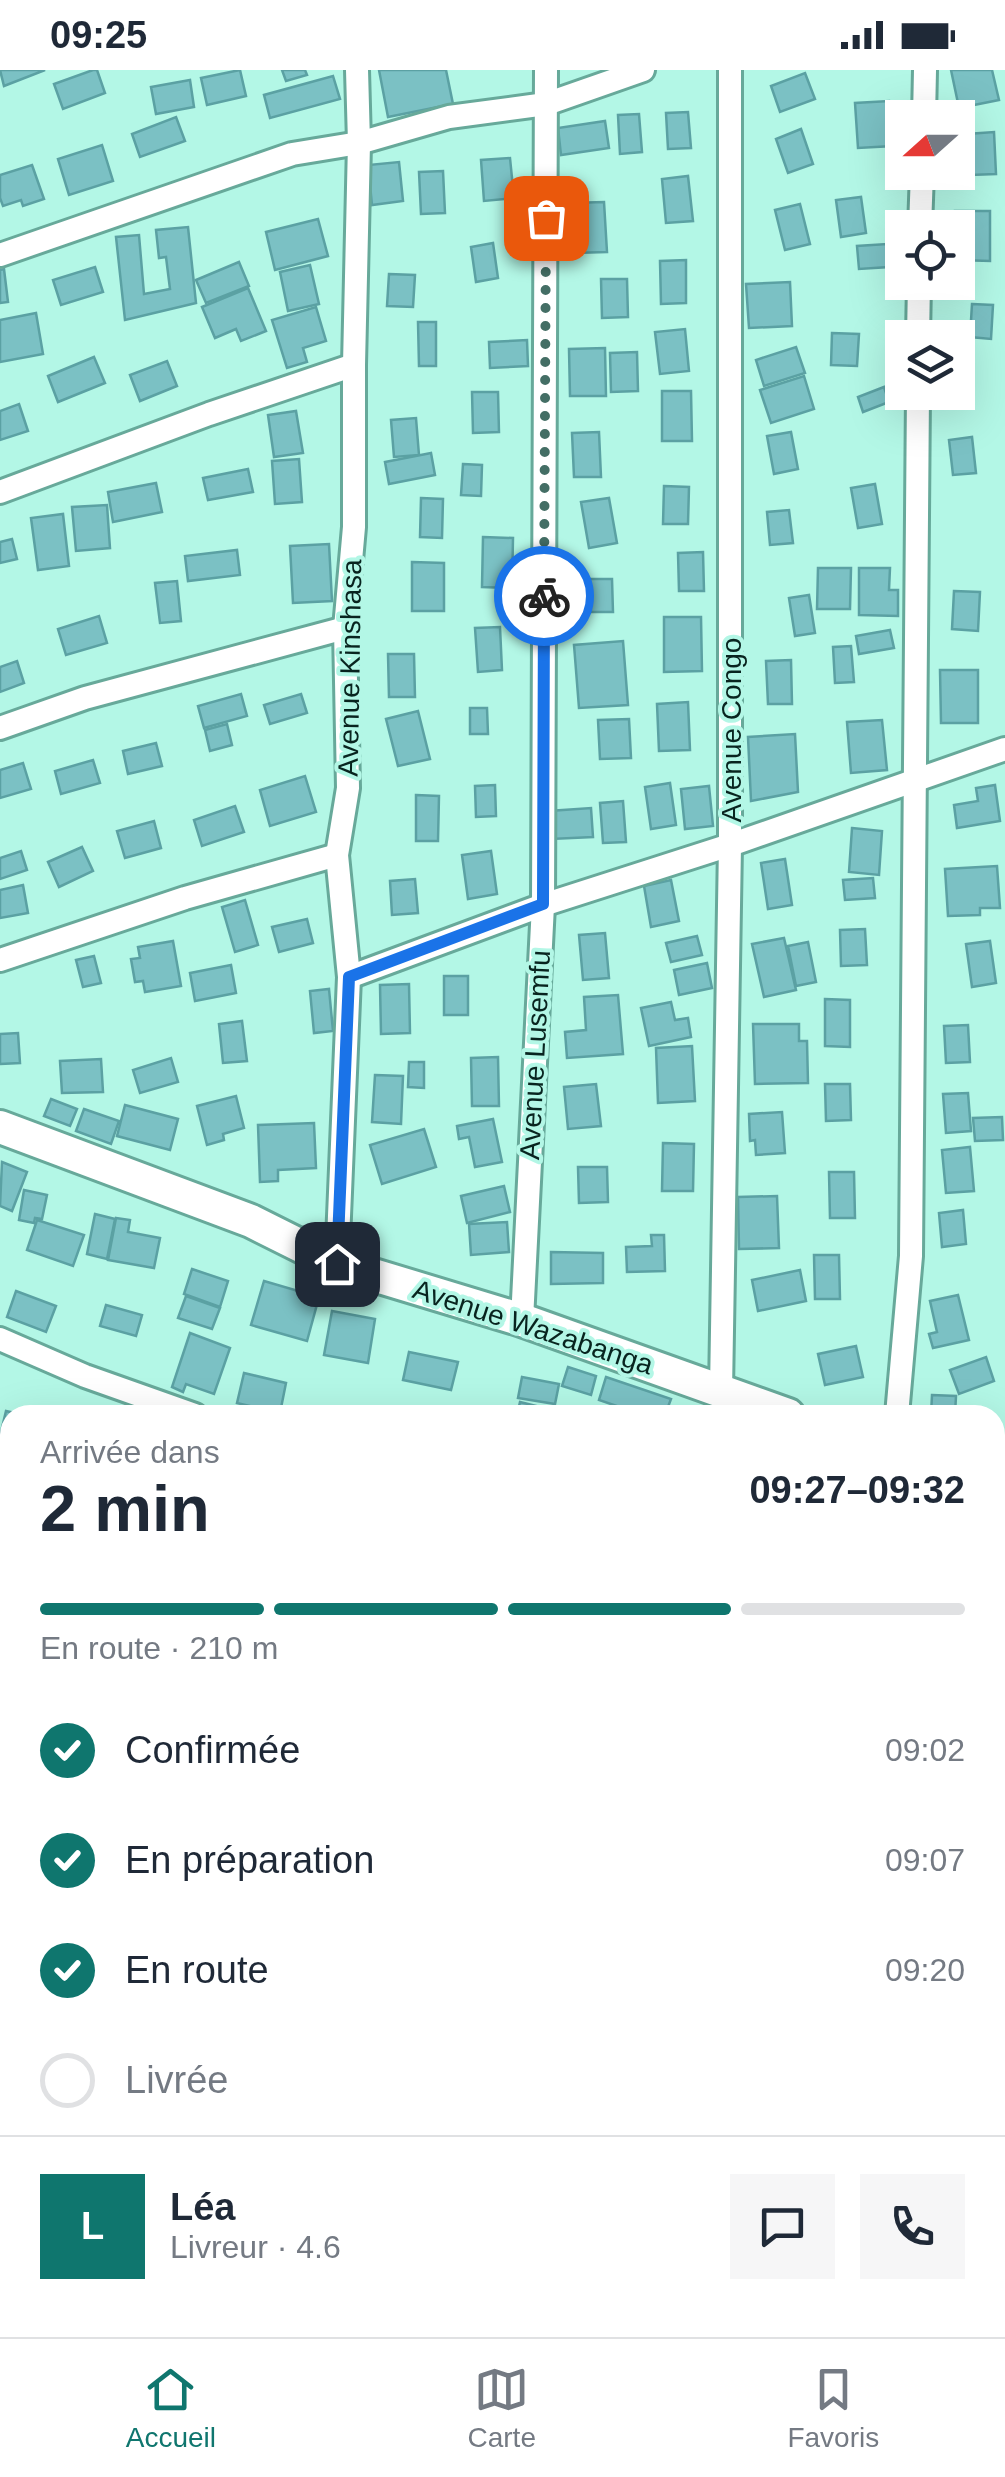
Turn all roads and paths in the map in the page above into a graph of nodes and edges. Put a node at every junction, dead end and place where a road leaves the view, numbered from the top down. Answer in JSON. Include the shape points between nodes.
{"nodes":[{"id":1,"x":357,"y":70,"type":"edge"},
{"id":2,"x":546,"y":70,"type":"edge"},
{"id":3,"x":642,"y":70,"type":"edge"},
{"id":4,"x":730,"y":70,"type":"edge"},
{"id":5,"x":925,"y":70,"type":"edge"},
{"id":6,"x":924,"y":100,"type":"edge"},
{"id":7,"x":546,"y":104,"type":"junction"},
{"id":8,"x":360,"y":143,"type":"junction"},
{"id":9,"x":0,"y":254,"type":"edge"},
{"id":10,"x":354,"y":366,"type":"junction"},
{"id":11,"x":918,"y":410,"type":"edge"},
{"id":12,"x":0,"y":492,"type":"edge"},
{"id":13,"x":346,"y":628,"type":"junction"},
{"id":14,"x":0,"y":728,"type":"edge"},
{"id":15,"x":1005,"y":749,"type":"edge"},
{"id":16,"x":914,"y":781,"type":"junction"},
{"id":17,"x":730,"y":845,"type":"junction"},
{"id":18,"x":337,"y":855,"type":"junction"},
{"id":19,"x":543,"y":904,"type":"junction"},
{"id":20,"x":0,"y":960,"type":"edge"},
{"id":21,"x":349,"y":977,"type":"junction"},
{"id":22,"x":0,"y":1127,"type":"edge"},
{"id":23,"x":337,"y":1264,"type":"junction"},
{"id":24,"x":522,"y":1320,"type":"junction"},
{"id":25,"x":0,"y":1340,"type":"edge"},
{"id":26,"x":721,"y":1390,"type":"junction"},
{"id":27,"x":167,"y":1405,"type":"edge"},
{"id":28,"x":761,"y":1405,"type":"edge"},
{"id":29,"x":898,"y":1405,"type":"edge"}],
"edges":[{"from":1,"to":8,"type":"street","name":"Avenue Kinshasa"},
{"from":2,"to":7,"type":"street","name":"Avenue Lusemfu"},
{"from":3,"to":7,"type":"street"},
{"from":4,"to":17,"type":"street","name":"Avenue Congo"},
{"from":5,"to":6,"type":"street"},
{"from":7,"to":8,"type":"street","via":[[449,117]]},
{"from":7,"to":19,"type":"street","name":"Avenue Lusemfu"},
{"from":8,"to":9,"type":"street","via":[[292,154]]},
{"from":8,"to":10,"type":"street","name":"Avenue Kinshasa"},
{"from":10,"to":12,"type":"street"},
{"from":10,"to":13,"type":"street","name":"Avenue Kinshasa"},
{"from":11,"to":16,"type":"street"},
{"from":13,"to":14,"type":"street","via":[[85,698]]},
{"from":13,"to":18,"type":"street","name":"Avenue Kinshasa","via":[[348,788]]},
{"from":15,"to":16,"type":"street"},
{"from":16,"to":17,"type":"street"},
{"from":16,"to":29,"type":"street","via":[[912,1256]]},
{"from":17,"to":19,"type":"street"},
{"from":17,"to":26,"type":"street","name":"Avenue Congo"},
{"from":18,"to":20,"type":"street"},
{"from":18,"to":21,"type":"street","name":"Avenue Kinshasa"},
{"from":19,"to":21,"type":"street"},
{"from":19,"to":24,"type":"street","name":"Avenue Lusemfu"},
{"from":21,"to":23,"type":"street","name":"Avenue Kinshasa"},
{"from":22,"to":23,"type":"main road","name":"Avenue Wazabanga","via":[[250,1221]]},
{"from":23,"to":24,"type":"main road","name":"Avenue Wazabanga"},
{"from":24,"to":26,"type":"main road","name":"Avenue Wazabanga"},
{"from":25,"to":27,"type":"street"},
{"from":26,"to":28,"type":"main road","name":"Avenue Wazabanga"}]}
